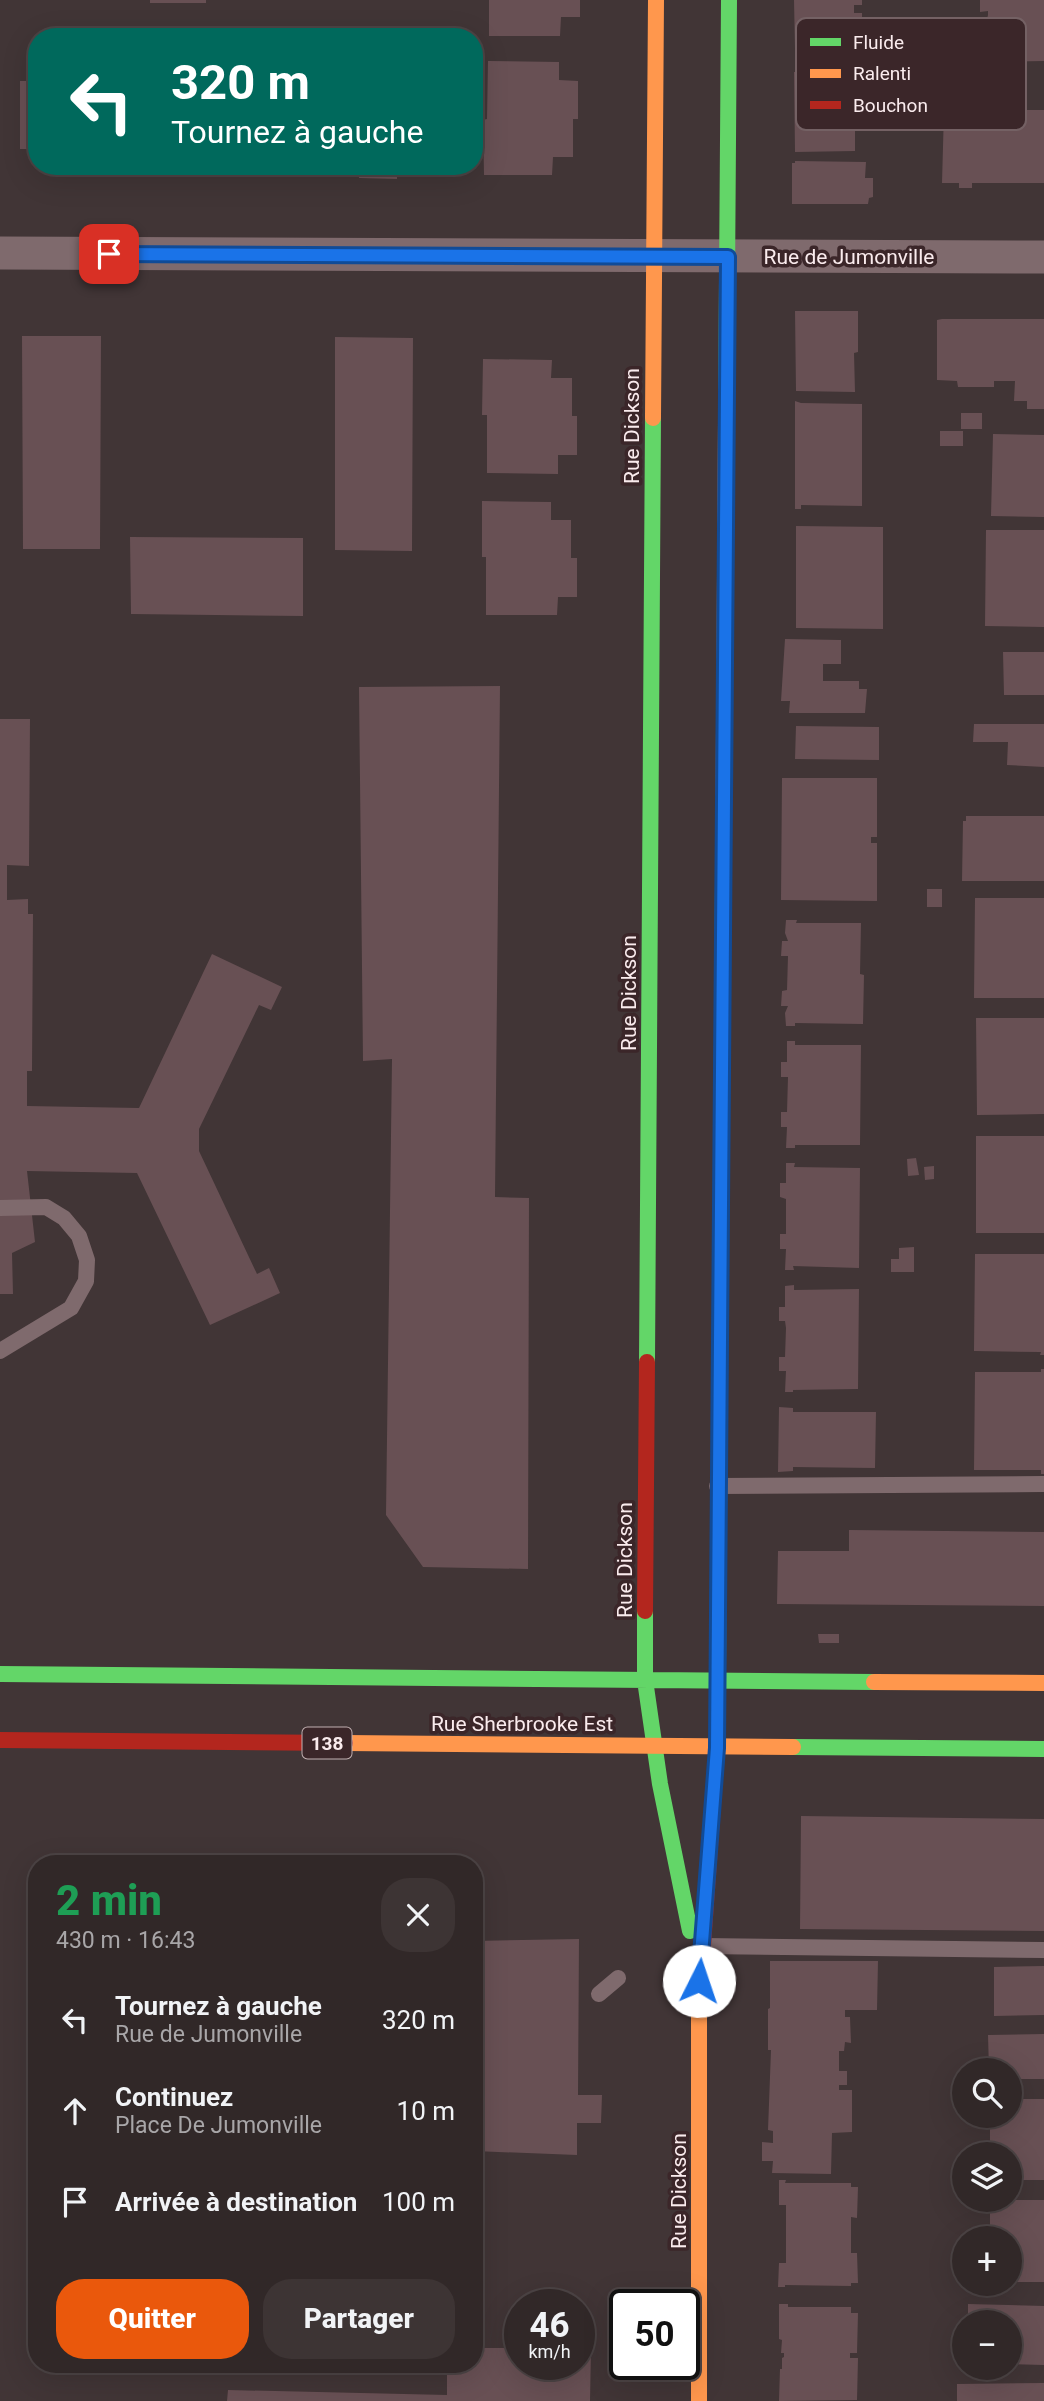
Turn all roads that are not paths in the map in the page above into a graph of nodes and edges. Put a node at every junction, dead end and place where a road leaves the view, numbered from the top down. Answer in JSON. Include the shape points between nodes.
{"nodes":[{"id":1,"x":656,"y":0,"type":"edge"},
{"id":2,"x":729,"y":0,"type":"edge"},
{"id":3,"x":0,"y":253,"type":"edge"},
{"id":4,"x":654,"y":257,"type":"junction"},
{"id":5,"x":728,"y":257,"type":"junction"},
{"id":6,"x":1044,"y":257,"type":"edge"},
{"id":7,"x":0,"y":1208,"type":"edge"},
{"id":8,"x":0,"y":1352,"type":"edge"},
{"id":9,"x":1044,"y":1484,"type":"edge"},
{"id":10,"x":717,"y":1486,"type":"junction"},
{"id":11,"x":0,"y":1674,"type":"edge"},
{"id":12,"x":645,"y":1680,"type":"junction"},
{"id":13,"x":717,"y":1682,"type":"junction"},
{"id":14,"x":1044,"y":1683,"type":"edge"},
{"id":15,"x":0,"y":1741,"type":"edge"},
{"id":16,"x":653,"y":1747,"type":"junction"},
{"id":17,"x":717,"y":1748,"type":"junction"},
{"id":18,"x":1044,"y":1749,"type":"edge"},
{"id":19,"x":702,"y":1946,"type":"junction"},
{"id":20,"x":1044,"y":1950,"type":"edge"},
{"id":21,"x":618,"y":1978,"type":"dead end"},
{"id":22,"x":699,"y":1981,"type":"junction"},
{"id":23,"x":599,"y":1994,"type":"dead end"},
{"id":24,"x":699,"y":2401,"type":"edge"}],
"edges":[{"from":1,"to":4,"type":"main road","name":"Rue Dickson"},
{"from":2,"to":5,"type":"main road","name":"Rue Dickson"},
{"from":3,"to":4,"type":"street","name":"Rue de Jumonville"},
{"from":4,"to":5,"type":"street","name":"Rue de Jumonville"},
{"from":4,"to":12,"type":"main road","name":"Rue Dickson"},
{"from":5,"to":6,"type":"street","name":"Rue de Jumonville"},
{"from":5,"to":10,"type":"main road","name":"Rue Dickson"},
{"from":7,"to":8,"type":"lane","via":[[46,1207],[64,1218],[79,1236],[87,1260],[86,1282],[71,1308]]},
{"from":9,"to":10,"type":"lane"},
{"from":10,"to":13,"type":"main road","name":"Rue Dickson"},
{"from":11,"to":12,"type":"main road","name":"Rue Sherbrooke Est"},
{"from":12,"to":13,"type":"main road","name":"Rue Sherbrooke Est"},
{"from":12,"to":16,"type":"main road","name":"Rue Dickson"},
{"from":13,"to":14,"type":"main road","name":"Rue Sherbrooke Est"},
{"from":13,"to":17,"type":"main road","name":"Rue Dickson"},
{"from":15,"to":16,"type":"main road","name":"Rue Sherbrooke Est","number":"138"},
{"from":16,"to":17,"type":"main road","name":"Rue Sherbrooke Est","number":"138"},
{"from":16,"to":22,"type":"main road","name":"Rue Dickson"},
{"from":17,"to":18,"type":"main road","name":"Rue Sherbrooke Est","number":"138"},
{"from":17,"to":19,"type":"main road","name":"Rue Dickson"},
{"from":19,"to":20,"type":"lane"},
{"from":19,"to":22,"type":"main road","name":"Rue Dickson"},
{"from":21,"to":23,"type":"lane"},
{"from":22,"to":24,"type":"main road","name":"Rue Dickson"}]}
